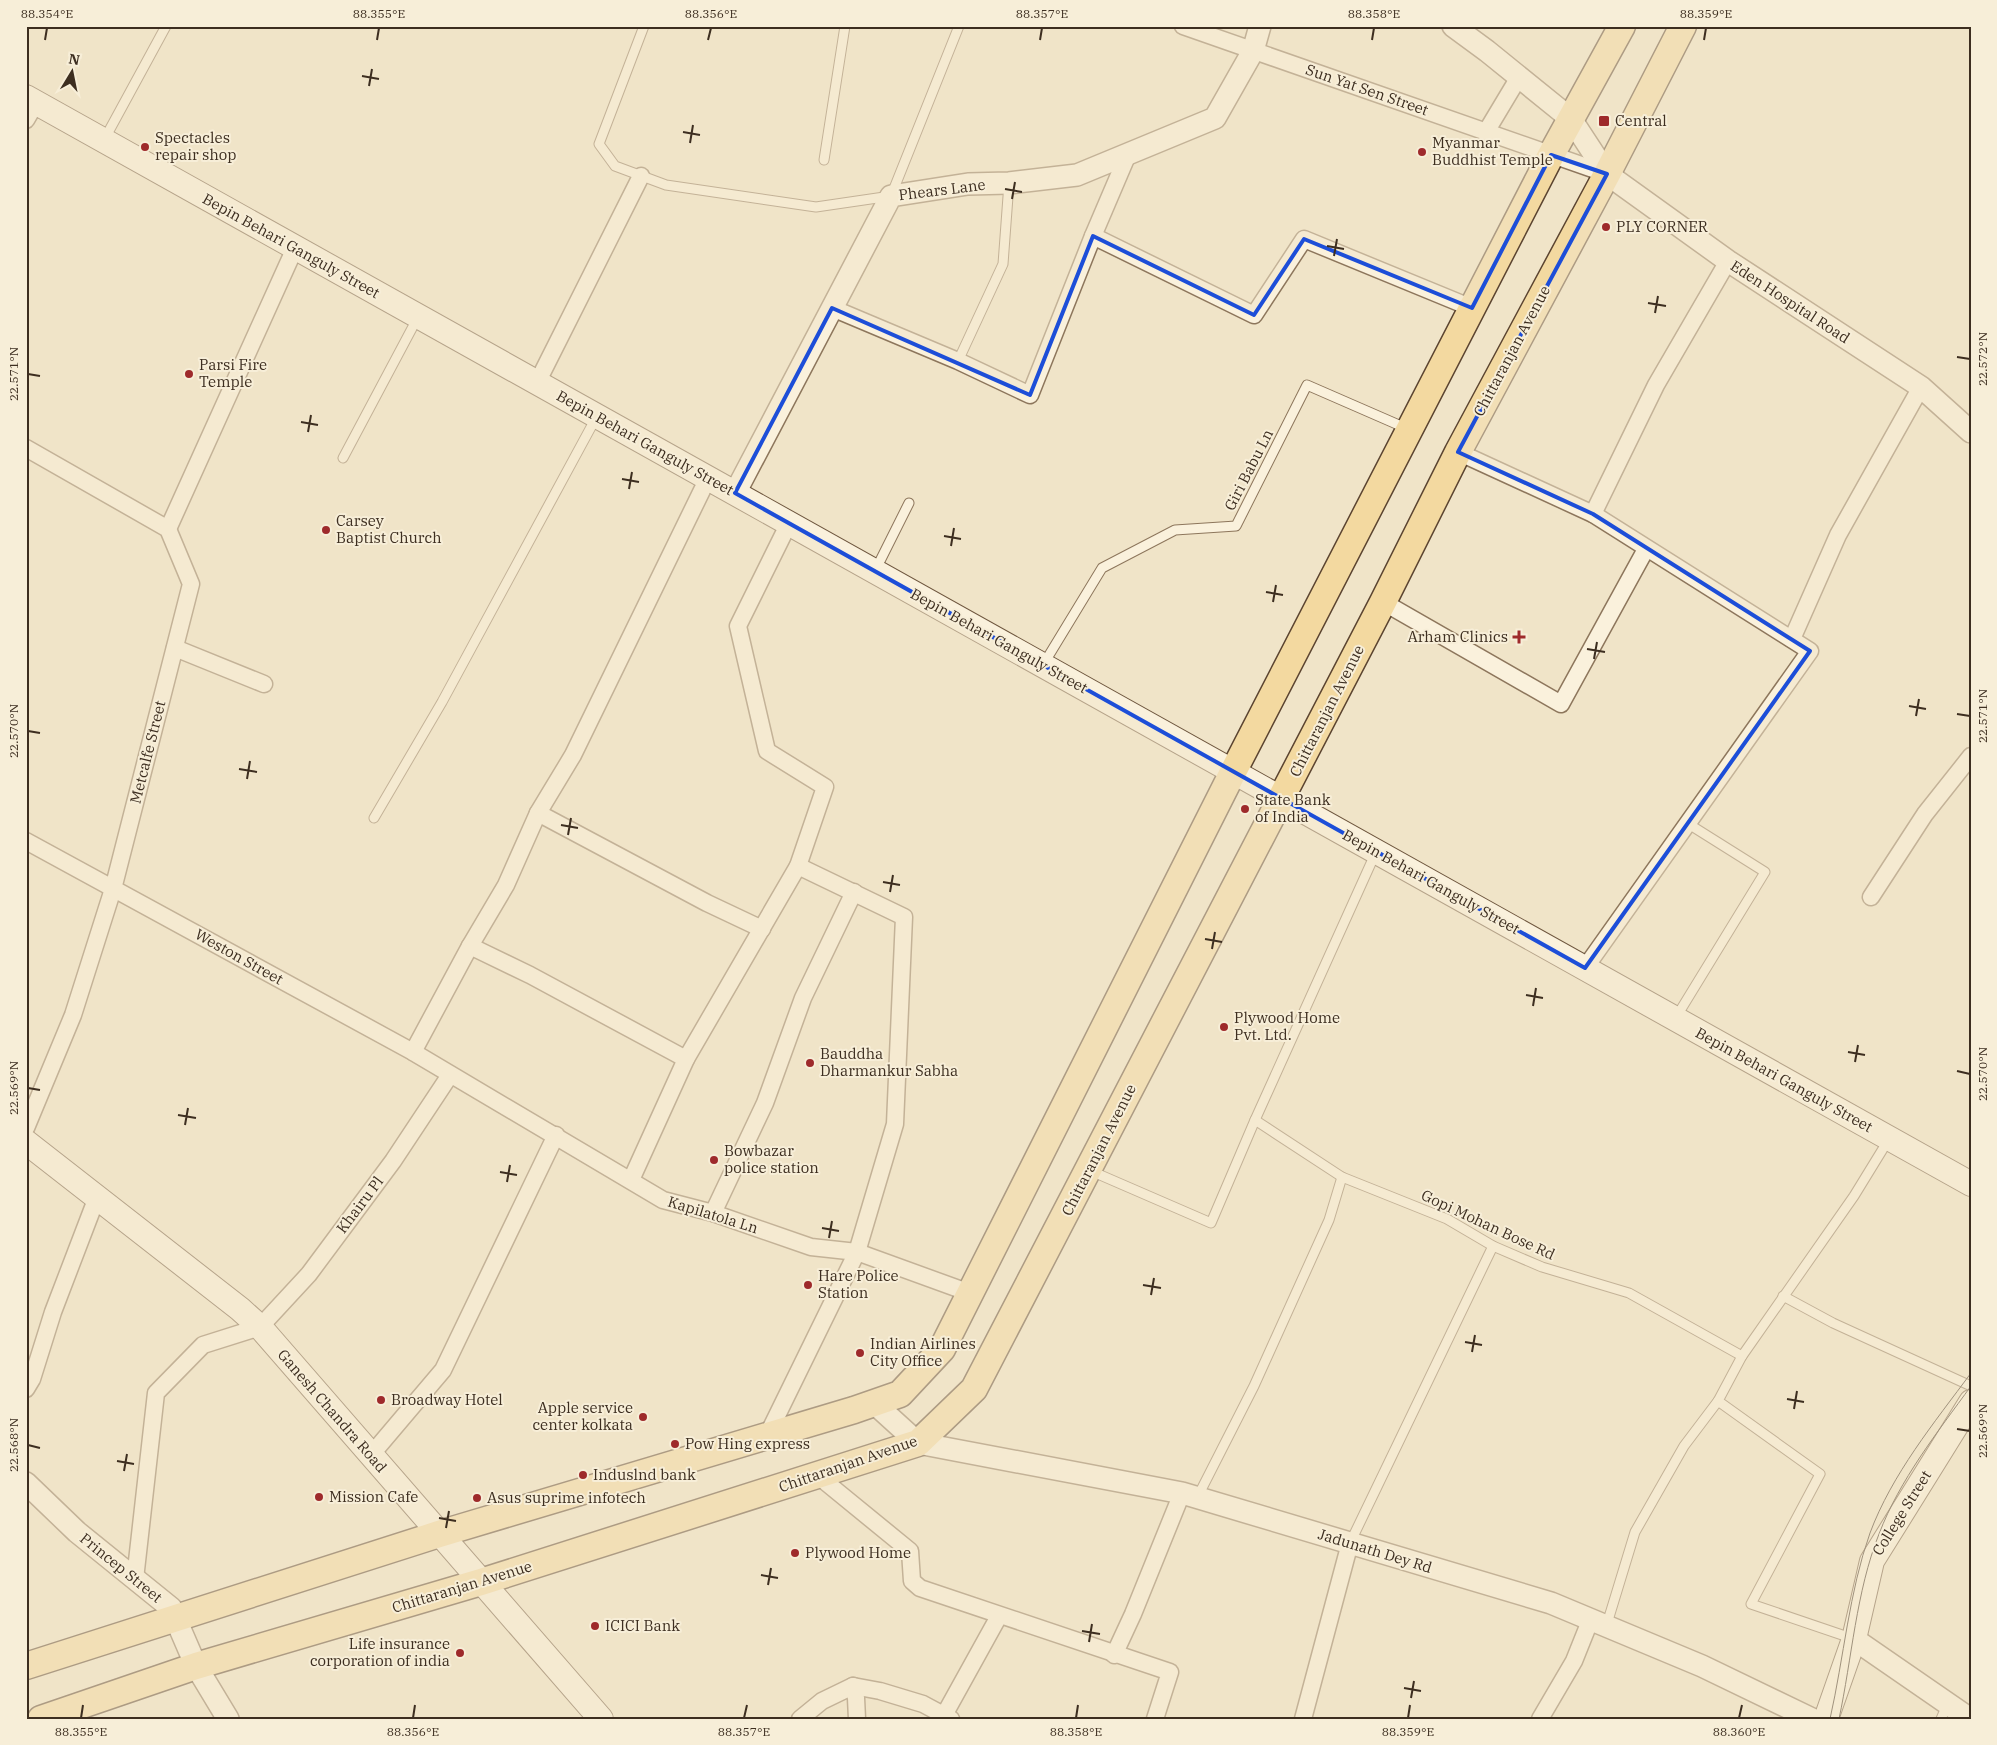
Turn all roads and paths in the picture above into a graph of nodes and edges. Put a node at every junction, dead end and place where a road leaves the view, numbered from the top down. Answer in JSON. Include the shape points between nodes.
{"nodes":[{"id":1,"x":166,"y":26,"type":"edge"},
{"id":2,"x":644,"y":26,"type":"edge"},
{"id":3,"x":845,"y":26,"type":"edge"},
{"id":4,"x":960,"y":26,"type":"edge"},
{"id":5,"x":1183,"y":26,"type":"edge"},
{"id":6,"x":1260,"y":26,"type":"edge"},
{"id":7,"x":1453,"y":26,"type":"edge"},
{"id":8,"x":1622,"y":26,"type":"edge"},
{"id":9,"x":1683,"y":26,"type":"edge"},
{"id":10,"x":1253,"y":51,"type":"junction"},
{"id":11,"x":1519,"y":77,"type":"junction"},
{"id":12,"x":29,"y":107,"type":"edge"},
{"id":13,"x":1571,"y":119,"type":"junction"},
{"id":14,"x":1486,"y":132,"type":"junction"},
{"id":15,"x":104,"y":141,"type":"junction"},
{"id":16,"x":1128,"y":154,"type":"junction"},
{"id":17,"x":1551,"y":155,"type":"junction"},
{"id":18,"x":824,"y":160,"type":"dead end"},
{"id":19,"x":1607,"y":174,"type":"junction"},
{"id":20,"x":641,"y":176,"type":"junction"},
{"id":21,"x":1009,"y":183,"type":"junction"},
{"id":22,"x":891,"y":196,"type":"junction"},
{"id":23,"x":1094,"y":236,"type":"junction"},
{"id":24,"x":295,"y":248,"type":"junction"},
{"id":25,"x":1728,"y":261,"type":"junction"},
{"id":26,"x":832,"y":308,"type":"junction"},
{"id":27,"x":1472,"y":308,"type":"junction"},
{"id":28,"x":418,"y":316,"type":"junction"},
{"id":29,"x":958,"y":361,"type":"junction"},
{"id":30,"x":537,"y":383,"type":"junction"},
{"id":31,"x":1921,"y":388,"type":"junction"},
{"id":32,"x":597,"y":416,"type":"junction"},
{"id":33,"x":1409,"y":430,"type":"junction"},
{"id":34,"x":1971,"y":432,"type":"edge"},
{"id":35,"x":26,"y":448,"type":"edge"},
{"id":36,"x":1458,"y":452,"type":"junction"},
{"id":37,"x":343,"y":458,"type":"dead end"},
{"id":38,"x":708,"y":478,"type":"junction"},
{"id":39,"x":735,"y":493,"type":"junction"},
{"id":40,"x":909,"y":503,"type":"dead end"},
{"id":41,"x":1593,"y":514,"type":"junction"},
{"id":42,"x":789,"y":523,"type":"junction"},
{"id":43,"x":168,"y":529,"type":"junction"},
{"id":44,"x":1646,"y":549,"type":"junction"},
{"id":45,"x":874,"y":571,"type":"junction"},
{"id":46,"x":1384,"y":602,"type":"junction"},
{"id":47,"x":1792,"y":639,"type":"junction"},
{"id":48,"x":175,"y":648,"type":"junction"},
{"id":49,"x":1043,"y":665,"type":"junction"},
{"id":50,"x":264,"y":684,"type":"dead end"},
{"id":51,"x":1971,"y":756,"type":"edge"},
{"id":52,"x":1233,"y":772,"type":"junction"},
{"id":53,"x":1282,"y":798,"type":"junction"},
{"id":54,"x":538,"y":813,"type":"junction"},
{"id":55,"x":374,"y":818,"type":"dead end"},
{"id":56,"x":1687,"y":823,"type":"junction"},
{"id":57,"x":26,"y":841,"type":"edge"},
{"id":58,"x":1376,"y":851,"type":"junction"},
{"id":59,"x":798,"y":866,"type":"junction"},
{"id":60,"x":113,"y":889,"type":"junction"},
{"id":61,"x":854,"y":892,"type":"junction"},
{"id":62,"x":1870,"y":897,"type":"dead end"},
{"id":63,"x":762,"y":929,"type":"junction"},
{"id":64,"x":470,"y":946,"type":"junction"},
{"id":65,"x":1585,"y":968,"type":"junction"},
{"id":66,"x":1675,"y":1019,"type":"junction"},
{"id":67,"x":413,"y":1052,"type":"junction"},
{"id":68,"x":686,"y":1059,"type":"junction"},
{"id":69,"x":450,"y":1075,"type":"junction"},
{"id":70,"x":1255,"y":1120,"type":"junction"},
{"id":71,"x":26,"y":1128,"type":"edge"},
{"id":72,"x":556,"y":1135,"type":"junction"},
{"id":73,"x":1889,"y":1139,"type":"junction"},
{"id":74,"x":26,"y":1142,"type":"edge"},
{"id":75,"x":1088,"y":1170,"type":"junction"},
{"id":76,"x":1342,"y":1177,"type":"junction"},
{"id":77,"x":631,"y":1180,"type":"junction"},
{"id":78,"x":1971,"y":1184,"type":"edge"},
{"id":79,"x":97,"y":1197,"type":"junction"},
{"id":80,"x":713,"y":1213,"type":"junction"},
{"id":81,"x":1493,"y":1246,"type":"junction"},
{"id":82,"x":857,"y":1252,"type":"junction"},
{"id":83,"x":970,"y":1293,"type":"junction"},
{"id":84,"x":1783,"y":1296,"type":"junction"},
{"id":85,"x":260,"y":1327,"type":"junction"},
{"id":86,"x":1742,"y":1356,"type":"junction"},
{"id":87,"x":1971,"y":1386,"type":"edge"},
{"id":88,"x":26,"y":1390,"type":"edge"},
{"id":89,"x":1718,"y":1401,"type":"junction"},
{"id":90,"x":1971,"y":1402,"type":"edge"},
{"id":91,"x":874,"y":1403,"type":"junction"},
{"id":92,"x":766,"y":1438,"type":"junction"},
{"id":93,"x":918,"y":1443,"type":"junction"},
{"id":94,"x":371,"y":1455,"type":"junction"},
{"id":95,"x":817,"y":1475,"type":"junction"},
{"id":96,"x":26,"y":1483,"type":"edge"},
{"id":97,"x":1190,"y":1496,"type":"junction"},
{"id":98,"x":439,"y":1534,"type":"junction"},
{"id":99,"x":1350,"y":1543,"type":"junction"},
{"id":100,"x":135,"y":1579,"type":"junction"},
{"id":101,"x":481,"y":1582,"type":"junction"},
{"id":102,"x":998,"y":1616,"type":"junction"},
{"id":103,"x":174,"y":1617,"type":"junction"},
{"id":104,"x":1598,"y":1624,"type":"junction"},
{"id":105,"x":1854,"y":1639,"type":"junction"},
{"id":106,"x":1114,"y":1655,"type":"junction"},
{"id":107,"x":26,"y":1666,"type":"edge"},
{"id":108,"x":196,"y":1666,"type":"junction"},
{"id":109,"x":853,"y":1686,"type":"junction"},
{"id":110,"x":1944,"y":1712,"type":"edge"},
{"id":111,"x":945,"y":1718,"type":"edge"},
{"id":112,"x":41,"y":1719,"type":"edge"},
{"id":113,"x":228,"y":1719,"type":"edge"},
{"id":114,"x":601,"y":1719,"type":"edge"},
{"id":115,"x":800,"y":1719,"type":"edge"},
{"id":116,"x":857,"y":1719,"type":"edge"},
{"id":117,"x":1155,"y":1719,"type":"edge"},
{"id":118,"x":1303,"y":1719,"type":"edge"},
{"id":119,"x":1540,"y":1719,"type":"edge"},
{"id":120,"x":1812,"y":1719,"type":"edge"},
{"id":121,"x":1826,"y":1719,"type":"edge"},
{"id":122,"x":1970,"y":1719,"type":"edge"}],
"edges":[{"from":1,"to":15,"type":"lane"},
{"from":2,"to":20,"type":"lane","via":[[599,144],[615,166]]},
{"from":3,"to":18,"type":"lane"},
{"from":4,"to":22,"type":"lane"},
{"from":5,"to":10,"type":"street","name":"Sun Yat Sen Street"},
{"from":6,"to":10,"type":"street","name":"Phears Lane"},
{"from":7,"to":11,"type":"street"},
{"from":8,"to":13,"type":"main road"},
{"from":9,"to":19,"type":"main road","name":"Chittaranjan Avenue"},
{"from":10,"to":14,"type":"street","name":"Sun Yat Sen Street"},
{"from":10,"to":16,"type":"street","name":"Phears Lane","via":[[1215,118]]},
{"from":11,"to":13,"type":"street"},
{"from":11,"to":14,"type":"street"},
{"from":12,"to":15,"type":"main road","name":"Bepin Behari Ganguly Street"},
{"from":13,"to":17,"type":"main road"},
{"from":13,"to":19,"type":"street"},
{"from":14,"to":17,"type":"street","name":"Sun Yat Sen Street"},
{"from":15,"to":24,"type":"main road","name":"Bepin Behari Ganguly Street"},
{"from":16,"to":21,"type":"street","name":"Phears Lane","via":[[1077,175]]},
{"from":16,"to":23,"type":"street"},
{"from":17,"to":19,"type":"street","name":"Sun Yat Sen Street"},
{"from":17,"to":27,"type":"main road"},
{"from":19,"to":25,"type":"street","name":"Eden Hospital Road"},
{"from":19,"to":36,"type":"main road","name":"Chittaranjan Avenue"},
{"from":20,"to":22,"type":"lane","via":[[666,185],[816,206]]},
{"from":20,"to":30,"type":"street"},
{"from":21,"to":22,"type":"street","name":"Phears Lane","via":[[968,184]]},
{"from":21,"to":29,"type":"lane","via":[[1003,264]]},
{"from":22,"to":26,"type":"street","name":"Phears Lane"},
{"from":23,"to":27,"type":"street","via":[[1254,315],[1304,239]]},
{"from":23,"to":29,"type":"street","via":[[1030,395]]},
{"from":24,"to":28,"type":"main road","name":"Bepin Behari Ganguly Street"},
{"from":24,"to":43,"type":"street"},
{"from":25,"to":31,"type":"street","name":"Eden Hospital Road"},
{"from":25,"to":41,"type":"street","via":[[1656,385]]},
{"from":26,"to":29,"type":"street"},
{"from":26,"to":39,"type":"street","name":"Phears Lane"},
{"from":27,"to":33,"type":"main road"},
{"from":28,"to":30,"type":"main road","name":"Bepin Behari Ganguly Street"},
{"from":28,"to":37,"type":"lane"},
{"from":30,"to":32,"type":"main road","name":"Bepin Behari Ganguly Street"},
{"from":31,"to":34,"type":"street","name":"Eden Hospital Road"},
{"from":31,"to":47,"type":"street","via":[[1838,535]]},
{"from":32,"to":38,"type":"main road","name":"Bepin Behari Ganguly Street"},
{"from":32,"to":55,"type":"lane","via":[[442,702]]},
{"from":33,"to":49,"type":"lane","name":"Giri Babu Ln","via":[[1307,385],[1236,526],[1175,530],[1102,568]]},
{"from":33,"to":52,"type":"main road"},
{"from":35,"to":43,"type":"street"},
{"from":36,"to":41,"type":"street"},
{"from":36,"to":46,"type":"main road","name":"Chittaranjan Avenue"},
{"from":38,"to":39,"type":"main road","name":"Bepin Behari Ganguly Street"},
{"from":38,"to":54,"type":"street","via":[[574,755]]},
{"from":39,"to":42,"type":"main road","name":"Bepin Behari Ganguly Street"},
{"from":40,"to":45,"type":"lane"},
{"from":41,"to":44,"type":"street"},
{"from":42,"to":45,"type":"main road","name":"Bepin Behari Ganguly Street"},
{"from":42,"to":59,"type":"street","via":[[738,626],[767,751],[825,787]]},
{"from":43,"to":48,"type":"street","name":"Metcalfe Street","via":[[191,584]]},
{"from":44,"to":46,"type":"street","via":[[1561,704]]},
{"from":44,"to":47,"type":"street"},
{"from":45,"to":49,"type":"main road","name":"Bepin Behari Ganguly Street"},
{"from":46,"to":53,"type":"main road","name":"Chittaranjan Avenue"},
{"from":47,"to":56,"type":"street","via":[[1810,651]]},
{"from":48,"to":50,"type":"street"},
{"from":48,"to":60,"type":"street","name":"Metcalfe Street"},
{"from":49,"to":52,"type":"main road","name":"Bepin Behari Ganguly Street"},
{"from":51,"to":62,"type":"street","via":[[1925,814]]},
{"from":52,"to":53,"type":"main road","name":"Bepin Behari Ganguly Street"},
{"from":52,"to":83,"type":"main road"},
{"from":53,"to":58,"type":"main road","name":"Bepin Behari Ganguly Street"},
{"from":53,"to":75,"type":"main road","name":"Chittaranjan Avenue"},
{"from":54,"to":63,"type":"street"},
{"from":54,"to":64,"type":"street","via":[[506,886]]},
{"from":56,"to":65,"type":"street"},
{"from":56,"to":66,"type":"lane","via":[[1765,872]]},
{"from":57,"to":60,"type":"street","name":"Weston Street"},
{"from":58,"to":65,"type":"main road","name":"Bepin Behari Ganguly Street"},
{"from":58,"to":70,"type":"lane"},
{"from":59,"to":61,"type":"street"},
{"from":59,"to":63,"type":"street"},
{"from":60,"to":67,"type":"street","name":"Weston Street"},
{"from":60,"to":71,"type":"street","name":"Metcalfe Street","via":[[73,1015]]},
{"from":61,"to":80,"type":"street","via":[[803,998],[765,1103]]},
{"from":61,"to":82,"type":"street","via":[[904,917],[895,1124]]},
{"from":63,"to":68,"type":"street"},
{"from":64,"to":67,"type":"street"},
{"from":64,"to":68,"type":"street"},
{"from":65,"to":66,"type":"main road","name":"Bepin Behari Ganguly Street"},
{"from":66,"to":73,"type":"main road","name":"Bepin Behari Ganguly Street"},
{"from":67,"to":69,"type":"street","name":"Weston Street"},
{"from":68,"to":77,"type":"street"},
{"from":69,"to":72,"type":"street","name":"Kapilatola Ln"},
{"from":69,"to":85,"type":"street","name":"Khairu Pl","via":[[393,1161],[309,1274]]},
{"from":70,"to":75,"type":"lane","via":[[1211,1223]]},
{"from":70,"to":76,"type":"lane","name":"Gopi Mohan Bose Rd"},
{"from":72,"to":77,"type":"street","name":"Kapilatola Ln"},
{"from":72,"to":94,"type":"street","via":[[443,1370]]},
{"from":73,"to":78,"type":"main road","name":"Bepin Behari Ganguly Street"},
{"from":73,"to":84,"type":"lane","via":[[1854,1196]]},
{"from":74,"to":79,"type":"main road","name":"Ganesh Chandra Road"},
{"from":75,"to":93,"type":"main road","name":"Chittaranjan Avenue","via":[[974,1389]]},
{"from":76,"to":81,"type":"lane","name":"Gopi Mohan Bose Rd","via":[[1446,1219]]},
{"from":76,"to":97,"type":"lane","via":[[1329,1220],[1258,1378]]},
{"from":77,"to":80,"type":"street","name":"Kapilatola Ln","via":[[662,1200]]},
{"from":79,"to":85,"type":"main road","name":"Ganesh Chandra Road"},
{"from":79,"to":88,"type":"street"},
{"from":80,"to":82,"type":"street","name":"Kapilatola Ln","via":[[811,1247]]},
{"from":81,"to":86,"type":"lane","name":"Gopi Mohan Bose Rd","via":[[1542,1267],[1629,1293]]},
{"from":81,"to":99,"type":"lane"},
{"from":82,"to":83,"type":"street","name":"Kapilatola Ln"},
{"from":82,"to":92,"type":"street"},
{"from":83,"to":91,"type":"main road","via":[[942,1349],[900,1394]]},
{"from":84,"to":86,"type":"lane"},
{"from":84,"to":87,"type":"lane","via":[[1833,1323]]},
{"from":85,"to":94,"type":"main road","name":"Ganesh Chandra Road"},
{"from":85,"to":100,"type":"street","via":[[203,1345],[156,1393]]},
{"from":86,"to":89,"type":"lane"},
{"from":89,"to":104,"type":"lane","via":[[1684,1446],[1635,1532]]},
{"from":89,"to":105,"type":"lane","via":[[1820,1474],[1751,1604]]},
{"from":90,"to":105,"type":"main road","name":"College Street","via":[[1872,1561]]},
{"from":91,"to":92,"type":"main road"},
{"from":91,"to":93,"type":"street"},
{"from":92,"to":98,"type":"main road"},
{"from":93,"to":95,"type":"main road","name":"Chittaranjan Avenue"},
{"from":93,"to":97,"type":"street","name":"Jadunath Dey Rd"},
{"from":94,"to":98,"type":"main road","name":"Ganesh Chandra Road"},
{"from":95,"to":101,"type":"main road","name":"Chittaranjan Avenue"},
{"from":95,"to":102,"type":"street","via":[[910,1551],[912,1581],[920,1588]]},
{"from":96,"to":100,"type":"street","name":"Princep Street","via":[[77,1532]]},
{"from":97,"to":99,"type":"street","name":"Jadunath Dey Rd"},
{"from":97,"to":106,"type":"street"},
{"from":98,"to":101,"type":"main road","name":"Ganesh Chandra Road"},
{"from":98,"to":103,"type":"main road"},
{"from":99,"to":104,"type":"street","name":"Jadunath Dey Rd","via":[[1551,1603]]},
{"from":99,"to":118,"type":"street"},
{"from":100,"to":103,"type":"street","name":"Princep Street","via":[[171,1608]]},
{"from":101,"to":108,"type":"main road","name":"Chittaranjan Avenue"},
{"from":101,"to":114,"type":"main road","name":"Ganesh Chandra Road"},
{"from":102,"to":106,"type":"street"},
{"from":102,"to":111,"type":"street"},
{"from":103,"to":107,"type":"main road"},
{"from":103,"to":108,"type":"street","name":"Princep Street"},
{"from":104,"to":119,"type":"street"},
{"from":104,"to":120,"type":"street","name":"Jadunath Dey Rd","via":[[1702,1666]]},
{"from":105,"to":110,"type":"street"},
{"from":105,"to":121,"type":"main road","name":"College Street"},
{"from":106,"to":117,"type":"street","via":[[1170,1672]]},
{"from":108,"to":112,"type":"main road","name":"Chittaranjan Avenue"},
{"from":108,"to":113,"type":"street","name":"Princep Street"},
{"from":109,"to":111,"type":"street","via":[[923,1704]]},
{"from":109,"to":115,"type":"street","via":[[822,1701]]},
{"from":109,"to":116,"type":"street"},
{"from":110,"to":122,"type":"street"}]}
